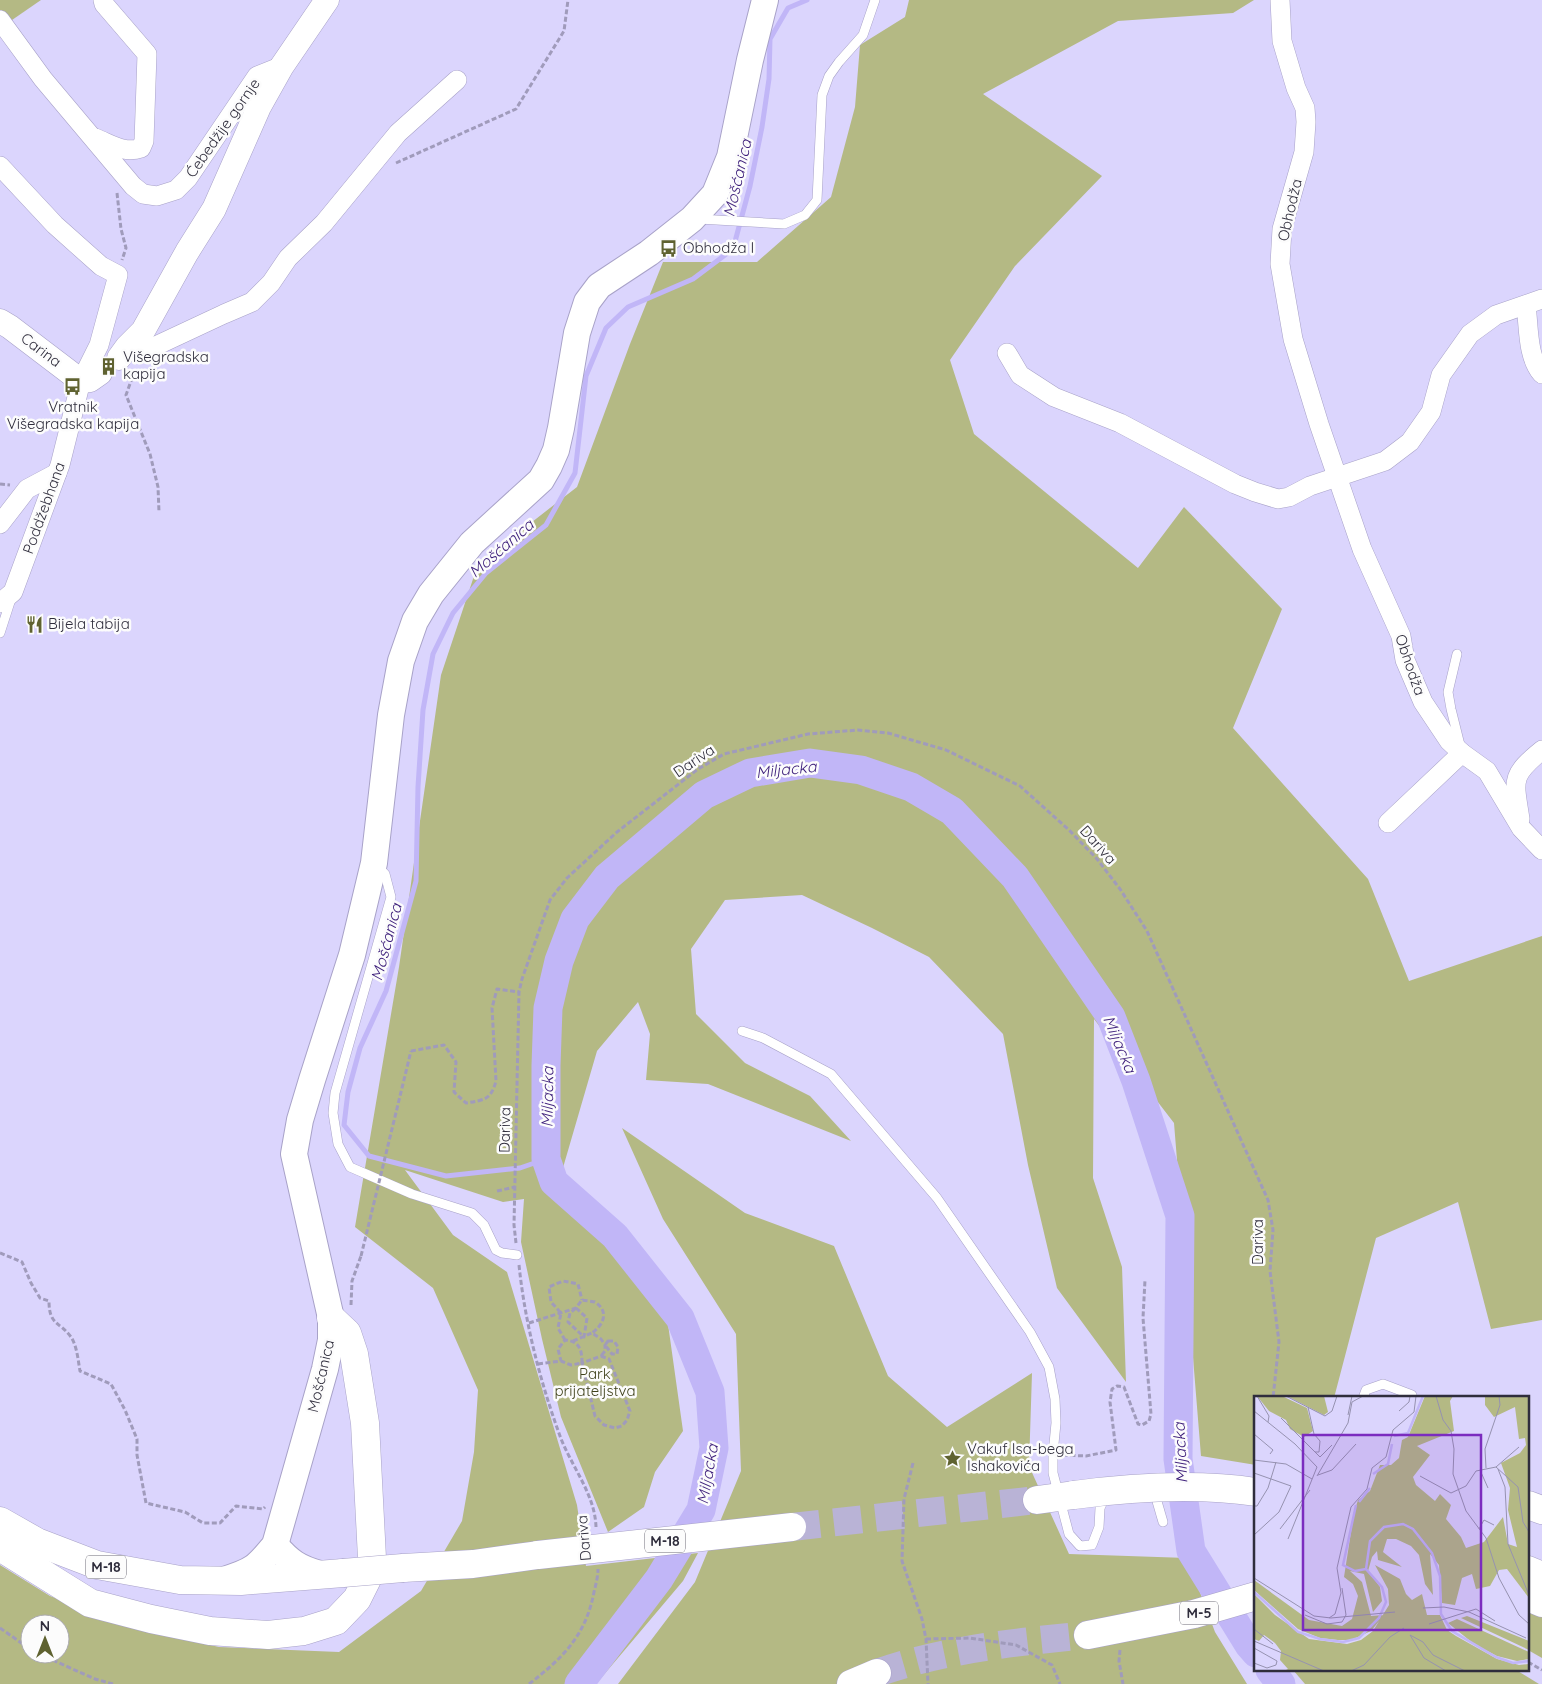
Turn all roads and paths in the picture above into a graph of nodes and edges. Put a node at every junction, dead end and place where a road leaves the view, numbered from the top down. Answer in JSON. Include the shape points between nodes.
{"nodes":[{"id":1,"x":103,"y":0,"type":"edge"},
{"id":2,"x":327,"y":0,"type":"edge"},
{"id":3,"x":568,"y":0,"type":"edge"},
{"id":4,"x":765,"y":0,"type":"edge"},
{"id":5,"x":875,"y":0,"type":"edge"},
{"id":6,"x":1280,"y":0,"type":"edge"},
{"id":7,"x":0,"y":20,"type":"edge"},
{"id":8,"x":282,"y":66,"type":"junction"},
{"id":9,"x":457,"y":80,"type":"dead end"},
{"id":10,"x":94,"y":138,"type":"junction"},
{"id":11,"x":0,"y":166,"type":"edge"},
{"id":12,"x":119,"y":169,"type":"junction"},
{"id":13,"x":363,"y":177,"type":"junction"},
{"id":14,"x":692,"y":219,"type":"junction"},
{"id":15,"x":118,"y":275,"type":"junction"},
{"id":16,"x":1534,"y":302,"type":"edge"},
{"id":17,"x":0,"y":321,"type":"edge"},
{"id":18,"x":131,"y":352,"type":"junction"},
{"id":19,"x":1007,"y":353,"type":"dead end"},
{"id":20,"x":1542,"y":374,"type":"edge"},
{"id":21,"x":91,"y":377,"type":"junction"},
{"id":22,"x":57,"y":472,"type":"junction"},
{"id":23,"x":1336,"y":477,"type":"junction"},
{"id":24,"x":159,"y":512,"type":"dead end"},
{"id":25,"x":0,"y":524,"type":"edge"},
{"id":26,"x":7,"y":598,"type":"edge"},
{"id":27,"x":0,"y":633,"type":"edge"},
{"id":28,"x":1457,"y":654,"type":"dead end"},
{"id":29,"x":1542,"y":750,"type":"edge"},
{"id":30,"x":1462,"y":753,"type":"junction"},
{"id":31,"x":1388,"y":823,"type":"dead end"},
{"id":32,"x":1521,"y":828,"type":"junction"},
{"id":33,"x":1542,"y":850,"type":"edge"},
{"id":34,"x":374,"y":863,"type":"junction"},
{"id":35,"x":519,"y":992,"type":"junction"},
{"id":36,"x":742,"y":1031,"type":"dead end"},
{"id":37,"x":515,"y":1187,"type":"junction"},
{"id":38,"x":496,"y":1191,"type":"dead end"},
{"id":39,"x":0,"y":1253,"type":"edge"},
{"id":40,"x":517,"y":1254,"type":"junction"},
{"id":41,"x":1146,"y":1280,"type":"dead end"},
{"id":42,"x":582,"y":1300,"type":"junction"},
{"id":43,"x":576,"y":1308,"type":"junction"},
{"id":44,"x":561,"y":1313,"type":"junction"},
{"id":45,"x":529,"y":1323,"type":"junction"},
{"id":46,"x":339,"y":1325,"type":"junction"},
{"id":47,"x":592,"y":1333,"type":"junction"},
{"id":48,"x":584,"y":1337,"type":"junction"},
{"id":49,"x":565,"y":1340,"type":"junction"},
{"id":50,"x":573,"y":1341,"type":"junction"},
{"id":51,"x":605,"y":1345,"type":"junction"},
{"id":52,"x":601,"y":1356,"type":"junction"},
{"id":53,"x":561,"y":1361,"type":"junction"},
{"id":54,"x":582,"y":1362,"type":"junction"},
{"id":55,"x":538,"y":1364,"type":"junction"},
{"id":56,"x":1412,"y":1395,"type":"dead end"},
{"id":57,"x":1273,"y":1396,"type":"edge"},
{"id":58,"x":1364,"y":1396,"type":"edge"},
{"id":59,"x":1053,"y":1454,"type":"junction"},
{"id":60,"x":913,"y":1463,"type":"dead end"},
{"id":61,"x":290,"y":1490,"type":"junction"},
{"id":62,"x":1254,"y":1492,"type":"edge"},
{"id":63,"x":1057,"y":1497,"type":"junction"},
{"id":64,"x":1530,"y":1506,"type":"edge"},
{"id":65,"x":1542,"y":1510,"type":"edge"},
{"id":66,"x":0,"y":1521,"type":"edge"},
{"id":67,"x":1163,"y":1522,"type":"dead end"},
{"id":68,"x":792,"y":1527,"type":"tunnel mouth"},
{"id":69,"x":597,"y":1534,"type":"dead end"},
{"id":70,"x":275,"y":1545,"type":"junction"},
{"id":71,"x":0,"y":1548,"type":"edge"},
{"id":72,"x":598,"y":1563,"type":"dead end"},
{"id":73,"x":331,"y":1574,"type":"junction"},
{"id":74,"x":1530,"y":1575,"type":"edge"},
{"id":75,"x":221,"y":1581,"type":"junction"},
{"id":76,"x":1537,"y":1594,"type":"edge"},
{"id":77,"x":1254,"y":1597,"type":"edge"},
{"id":78,"x":1131,"y":1627,"type":"junction"},
{"id":79,"x":0,"y":1628,"type":"edge"},
{"id":80,"x":1088,"y":1635,"type":"tunnel mouth"},
{"id":81,"x":926,"y":1639,"type":"junction"},
{"id":82,"x":20,"y":1642,"type":"edge"},
{"id":83,"x":1530,"y":1663,"type":"edge"},
{"id":84,"x":61,"y":1664,"type":"edge"},
{"id":85,"x":1542,"y":1670,"type":"edge"},
{"id":86,"x":877,"y":1673,"type":"tunnel mouth"},
{"id":87,"x":113,"y":1684,"type":"edge"},
{"id":88,"x":530,"y":1684,"type":"edge"},
{"id":89,"x":851,"y":1684,"type":"edge"},
{"id":90,"x":928,"y":1684,"type":"edge"},
{"id":91,"x":1060,"y":1684,"type":"edge"},
{"id":92,"x":1124,"y":1684,"type":"edge"}],
"edges":[{"from":1,"to":10,"type":"street","via":[[148,54],[144,141],[141,148],[132,151]]},
{"from":2,"to":8,"type":"street"},
{"from":3,"to":13,"type":"path","via":[[564,31],[516,109]]},
{"from":4,"to":14,"type":"main road","name":"Mošćanica","via":[[730,157],[715,194]]},
{"from":5,"to":14,"type":"lane","via":[[863,35],[829,76],[822,95],[817,200],[805,215],[784,224]]},
{"from":6,"to":23,"type":"street","name":"Obhodža","via":[[1282,41],[1305,108],[1306,122],[1304,152],[1282,230],[1280,264],[1293,339]]},
{"from":7,"to":10,"type":"street","name":"Ćebedžije gornje","via":[[43,79]]},
{"from":8,"to":12,"type":"street","name":"Ćebedžije gornje","via":[[257,76],[188,178],[176,190],[157,196],[143,194]]},
{"from":8,"to":18,"type":"street","via":[[214,209]]},
{"from":9,"to":13,"type":"street","via":[[398,133]]},
{"from":10,"to":12,"type":"street","name":"Ćebedžije gornje"},
{"from":11,"to":15,"type":"street","via":[[55,225],[101,266]]},
{"from":12,"to":15,"type":"path","via":[[117,197],[126,248]]},
{"from":13,"to":18,"type":"street","via":[[252,302]]},
{"from":14,"to":34,"type":"main road","name":"Mošćanica","via":[[599,286],[587,302],[577,332],[562,428],[549,466],[541,480],[472,543],[431,594],[415,621],[401,661],[391,715]]},
{"from":15,"to":21,"type":"street","name":"Poddžebhana"},
{"from":16,"to":20,"type":"street","via":[[1531,343],[1535,366]]},
{"from":16,"to":23,"type":"street","via":[[1496,315],[1470,334],[1441,375],[1431,412],[1410,442],[1385,461]]},
{"from":17,"to":21,"type":"street","name":"Carina"},
{"from":18,"to":24,"type":"path","via":[[133,374],[126,395],[150,454],[158,487]]},
{"from":19,"to":23,"type":"street","via":[[1020,375],[1054,397],[1120,423],[1255,492],[1278,499],[1289,497]]},
{"from":21,"to":22,"type":"street","name":"Poddžebhana"},
{"from":22,"to":25,"type":"street","via":[[27,489]]},
{"from":22,"to":26,"type":"street","name":"Poddžebhana"},
{"from":23,"to":30,"type":"street","name":"Obhodža","via":[[1362,549],[1401,636],[1405,660],[1423,702],[1449,741]]},
{"from":26,"to":27,"type":"lane","name":"Poddžebhana"},
{"from":28,"to":30,"type":"lane","via":[[1448,692]]},
{"from":29,"to":32,"type":"street","via":[[1519,770],[1516,781]]},
{"from":30,"to":31,"type":"street"},
{"from":30,"to":32,"type":"street","name":"Obhodža","via":[[1487,770]]},
{"from":32,"to":33,"type":"street","name":"Obhodža"},
{"from":34,"to":40,"type":"lane","via":[[386,874],[391,897],[335,1093],[333,1113],[338,1144],[350,1167],[412,1194],[472,1213],[484,1225],[496,1250]]},
{"from":34,"to":46,"type":"main road","name":"Mošćanica","via":[[352,955],[300,1120],[294,1154]]},
{"from":35,"to":37,"type":"path","name":"Dariva"},
{"from":35,"to":46,"type":"path","bridge":true,"via":[[496,989],[492,1008],[496,1081],[493,1092],[485,1099],[466,1103],[454,1092],[456,1062],[444,1045],[411,1051],[361,1256],[352,1281],[350,1317]]},
{"from":35,"to":57,"type":"path","name":"Dariva","via":[[550,900],[567,878],[616,832],[698,769],[724,754],[808,734],[858,730],[888,733],[946,750],[1020,786],[1096,859],[1147,931],[1268,1200],[1273,1230],[1270,1271],[1278,1342]]},
{"from":36,"to":59,"type":"lane","via":[[763,1038],[831,1074],[938,1198],[1030,1332],[1049,1367],[1055,1399]]},
{"from":37,"to":38,"type":"path"},
{"from":37,"to":40,"type":"path","name":"Dariva"},
{"from":39,"to":61,"type":"path","via":[[22,1262],[40,1298],[49,1301],[52,1319],[71,1337],[80,1371],[111,1384],[137,1439],[146,1503],[185,1512],[202,1523],[220,1523],[236,1506],[263,1509]]},
{"from":40,"to":45,"type":"path","name":"Dariva"},
{"from":41,"to":59,"type":"path","via":[[1143,1318],[1151,1414],[1148,1422],[1138,1424],[1124,1387],[1117,1386],[1112,1389],[1110,1402],[1116,1450],[1086,1456]]},
{"from":42,"to":43,"type":"path"},
{"from":42,"to":44,"type":"path","via":[[578,1284],[563,1281],[550,1287],[551,1302]]},
{"from":42,"to":47,"type":"path","via":[[594,1302],[602,1310],[601,1327]]},
{"from":43,"to":44,"type":"path"},
{"from":43,"to":48,"type":"path","via":[[587,1318]]},
{"from":43,"to":48,"type":"path","via":[[570,1313],[568,1322]]},
{"from":44,"to":45,"type":"path"},
{"from":44,"to":49,"type":"path","via":[[558,1328]]},
{"from":45,"to":55,"type":"path","name":"Dariva"},
{"from":46,"to":61,"type":"main road","name":"Mošćanica","via":[[331,1340]]},
{"from":46,"to":71,"type":"main road","via":[[354,1354],[365,1423],[372,1558],[368,1579],[357,1599],[336,1621],[304,1631],[268,1635],[210,1631],[151,1619],[90,1603]]},
{"from":47,"to":48,"type":"path"},
{"from":47,"to":51,"type":"path"},
{"from":48,"to":50,"type":"path"},
{"from":49,"to":50,"type":"path"},
{"from":49,"to":53,"type":"path","via":[[558,1348]]},
{"from":50,"to":54,"type":"path","via":[[580,1346]]},
{"from":51,"to":51,"type":"path","via":[[614,1341],[618,1347],[617,1354],[612,1354]]},
{"from":51,"to":52,"type":"path"},
{"from":52,"to":54,"type":"path"},
{"from":52,"to":54,"type":"path","via":[[609,1359],[630,1411],[622,1426],[604,1425],[595,1416]]},
{"from":53,"to":54,"type":"path","via":[[571,1365]]},
{"from":53,"to":55,"type":"path"},
{"from":55,"to":69,"type":"path","name":"Dariva","via":[[561,1438],[596,1516]]},
{"from":56,"to":58,"type":"lane","via":[[1384,1384],[1366,1390]]},
{"from":59,"to":63,"type":"lane"},
{"from":60,"to":81,"type":"path","via":[[904,1499],[902,1561]]},
{"from":61,"to":70,"type":"main road","name":"Mošćanica"},
{"from":62,"to":63,"type":"main road","bridge":true,"via":[[1166,1487]]},
{"from":63,"to":67,"type":"lane","via":[[1069,1534],[1080,1546],[1092,1545],[1099,1527],[1100,1508],[1109,1486],[1136,1481],[1154,1491]]},
{"from":64,"to":65,"type":"main road"},
{"from":66,"to":75,"type":"main road","number":"M-18","via":[[37,1542],[97,1565],[180,1580]]},
{"from":68,"to":73,"type":"main road","number":"M-18","bridge":true,"via":[[473,1564]]},
{"from":70,"to":73,"type":"main road","via":[[303,1569]]},
{"from":70,"to":75,"type":"main road","name":"Mošćanica","via":[[258,1566],[246,1574]]},
{"from":72,"to":88,"type":"path","name":"Dariva","via":[[593,1598],[580,1633],[568,1651]]},
{"from":73,"to":75,"type":"main road","number":"M-18"},
{"from":74,"to":76,"type":"main road"},
{"from":77,"to":78,"type":"main road","number":"M-5","via":[[1194,1614]]},
{"from":78,"to":80,"type":"main road","number":"M-5"},
{"from":78,"to":92,"type":"path","via":[[1119,1661]]},
{"from":79,"to":82,"type":"path"},
{"from":81,"to":90,"type":"path"},
{"from":81,"to":91,"type":"path","via":[[970,1638],[1016,1645],[1052,1665]]},
{"from":83,"to":85,"type":"path"},
{"from":84,"to":87,"type":"path"},
{"from":86,"to":89,"type":"main road"}]}
